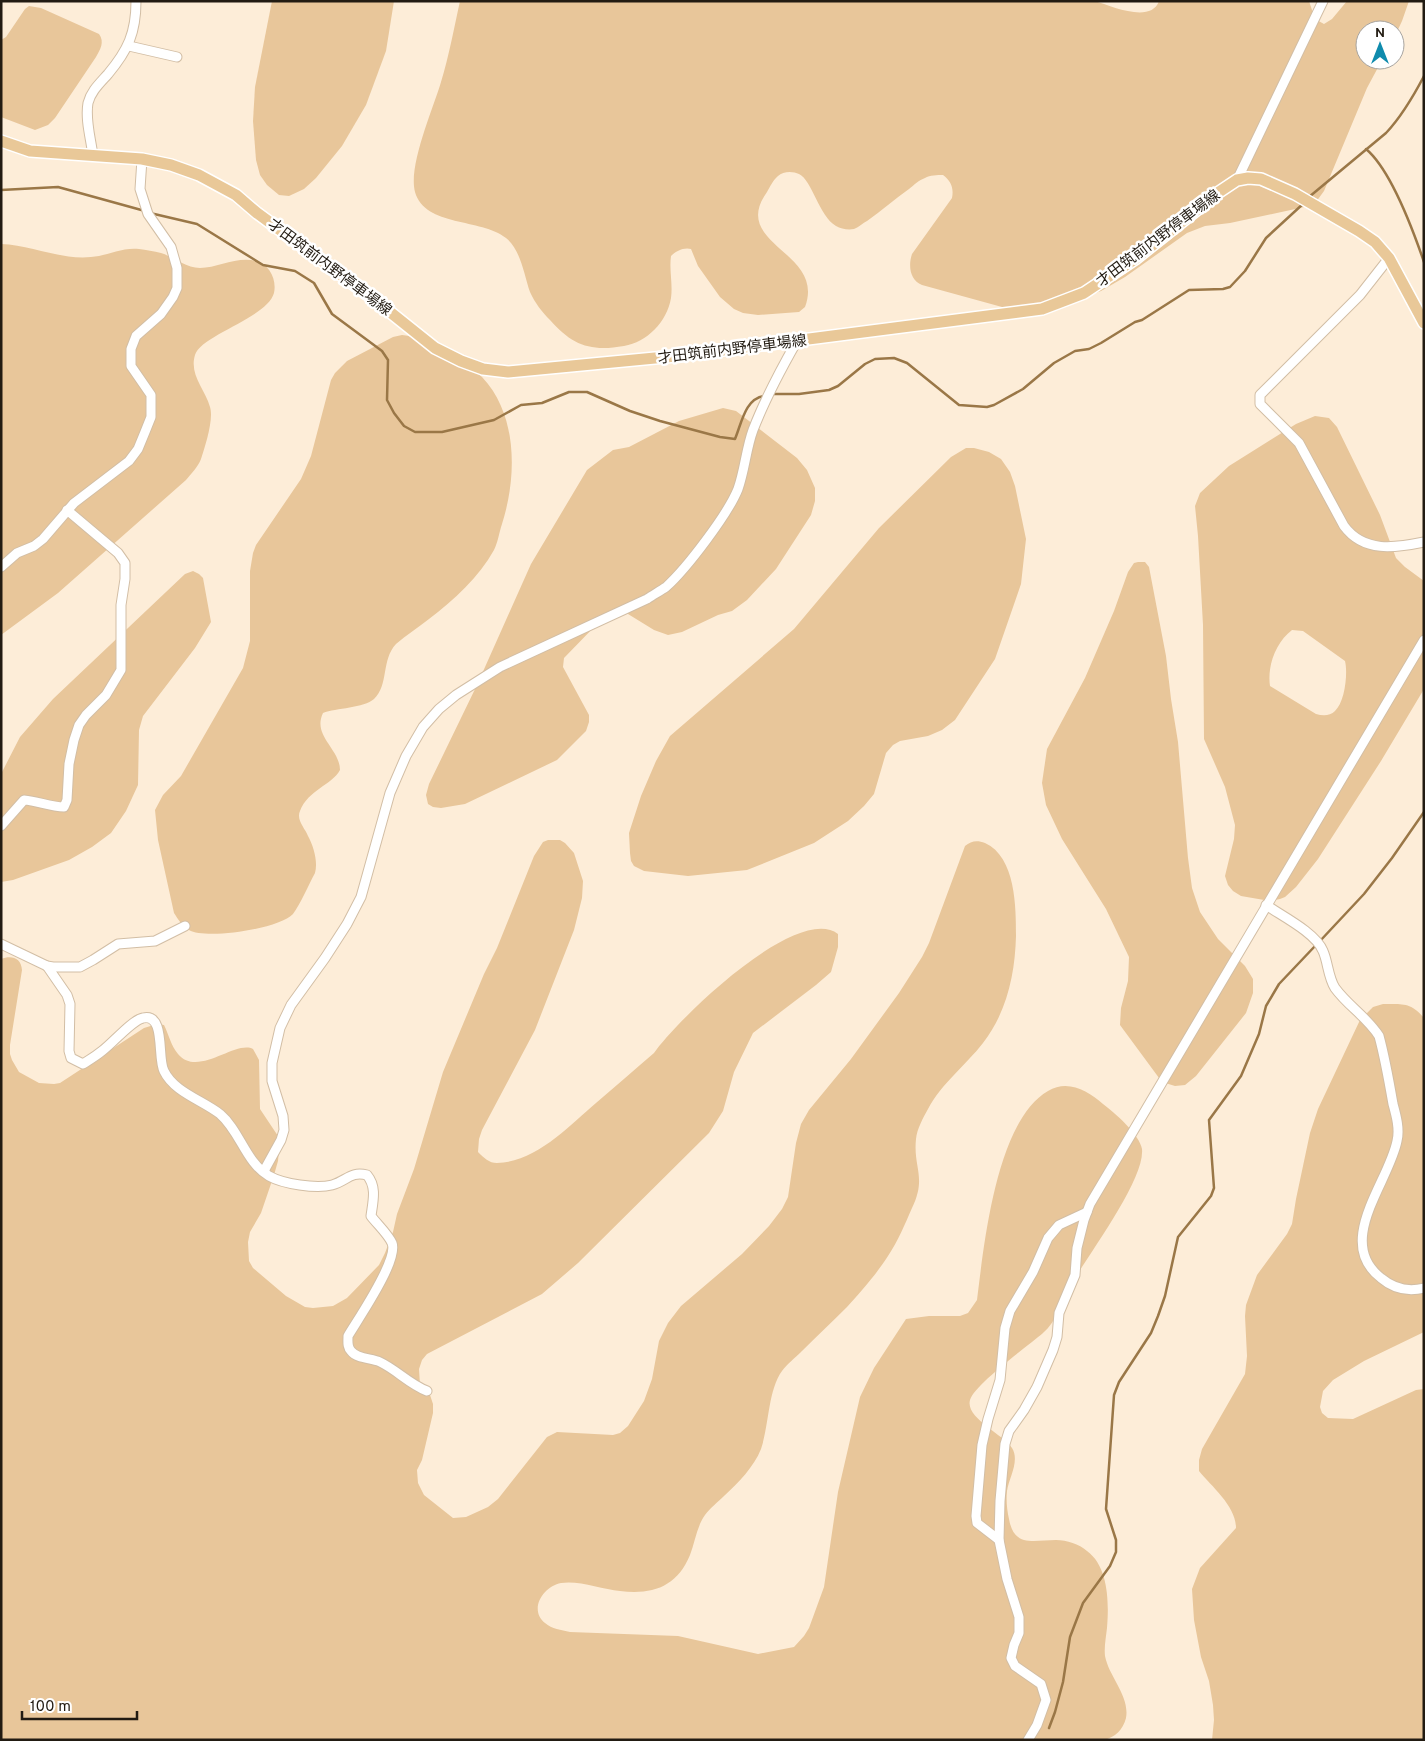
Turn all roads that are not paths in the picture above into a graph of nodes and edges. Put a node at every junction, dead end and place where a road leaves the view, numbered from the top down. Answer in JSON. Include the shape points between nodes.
{"nodes":[{"id":1,"x":136,"y":1,"type":"edge"},
{"id":2,"x":1323,"y":1,"type":"edge"},
{"id":3,"x":129,"y":46,"type":"junction"},
{"id":4,"x":177,"y":57,"type":"dead end"},
{"id":5,"x":1,"y":140,"type":"edge"},
{"id":6,"x":93,"y":156,"type":"junction"},
{"id":7,"x":142,"y":159,"type":"junction"},
{"id":8,"x":1237,"y":180,"type":"junction"},
{"id":9,"x":1389,"y":258,"type":"junction"},
{"id":10,"x":1424,"y":323,"type":"edge"},
{"id":11,"x":797,"y":341,"type":"junction"},
{"id":12,"x":67,"y":510,"type":"junction"},
{"id":13,"x":1424,"y":542,"type":"edge"},
{"id":14,"x":1,"y":567,"type":"edge"},
{"id":15,"x":1424,"y":640,"type":"edge"},
{"id":16,"x":1,"y":826,"type":"edge"},
{"id":17,"x":1266,"y":905,"type":"junction"},
{"id":18,"x":185,"y":926,"type":"dead end"},
{"id":19,"x":1,"y":944,"type":"edge"},
{"id":20,"x":47,"y":966,"type":"junction"},
{"id":21,"x":265,"y":1172,"type":"junction"},
{"id":22,"x":1088,"y":1212,"type":"junction"},
{"id":23,"x":1424,"y":1288,"type":"edge"},
{"id":24,"x":427,"y":1391,"type":"dead end"},
{"id":25,"x":999,"y":1540,"type":"junction"},
{"id":26,"x":1028,"y":1740,"type":"edge"}],
"edges":[{"from":1,"to":3,"type":"street","via":[[134,31]]},
{"from":2,"to":8,"type":"street"},
{"from":3,"to":4,"type":"street"},
{"from":3,"to":6,"type":"street","via":[[92,92],[89,101],[87,114]]},
{"from":5,"to":6,"type":"main road","name":"才田筑前内野停車場線","via":[[30,151]]},
{"from":6,"to":7,"type":"main road","name":"才田筑前内野停車場線"},
{"from":7,"to":11,"type":"main road","name":"才田筑前内野停車場線","via":[[198,175],[236,195],[435,348],[483,369],[508,372],[567,368]]},
{"from":7,"to":12,"type":"street","via":[[140,189],[148,214],[171,247],[177,268],[177,288],[173,297],[161,314],[136,336],[131,349],[131,366],[151,395],[150,416],[138,449],[129,461]]},
{"from":8,"to":9,"type":"main road","via":[[1261,179],[1295,194],[1359,231],[1375,242]]},
{"from":8,"to":11,"type":"main road","name":"才田筑前内野停車場線","via":[[1135,259],[1076,296],[1022,312]]},
{"from":9,"to":10,"type":"main road"},
{"from":9,"to":13,"type":"street","via":[[1360,295],[1260,395],[1259,400],[1299,443],[1351,535],[1381,547],[1395,548]]},
{"from":11,"to":21,"type":"street","via":[[754,428],[734,498],[690,560],[666,587],[647,600],[500,667],[456,695],[423,727],[390,793],[361,897],[325,958],[291,1005],[280,1028],[272,1063],[272,1081],[284,1130]]},
{"from":12,"to":14,"type":"street","via":[[43,539],[17,553]]},
{"from":12,"to":16,"type":"street","via":[[118,553],[125,563],[121,670],[106,694],[79,725],[72,748],[64,807],[24,800]]},
{"from":15,"to":17,"type":"street"},
{"from":17,"to":22,"type":"street"},
{"from":17,"to":23,"type":"street","via":[[1312,936],[1323,949],[1334,986],[1379,1036],[1398,1140],[1365,1220],[1362,1237],[1364,1255],[1379,1277],[1390,1284],[1406,1290]]},
{"from":18,"to":20,"type":"street","via":[[155,941],[118,944],[80,967]]},
{"from":19,"to":20,"type":"street"},
{"from":20,"to":21,"type":"street","via":[[70,1004],[71,1058],[83,1064],[102,1052],[128,1027],[142,1018],[152,1019],[159,1030],[161,1065],[165,1074],[173,1084],[221,1115],[257,1166]]},
{"from":21,"to":24,"type":"street","via":[[271,1177],[311,1186],[331,1186],[357,1173],[367,1174],[374,1189],[371,1216],[393,1244],[393,1256],[348,1336],[348,1344],[356,1356],[395,1370]]},
{"from":22,"to":25,"type":"street","via":[[1077,1248],[1075,1275],[1059,1313],[1053,1350],[1037,1387],[1009,1431],[1005,1444]]},
{"from":22,"to":25,"type":"street","via":[[1059,1224],[1048,1238],[1010,1311],[1005,1328],[1000,1380],[982,1445],[976,1516],[977,1523]]},
{"from":25,"to":26,"type":"street","via":[[1019,1617],[1019,1633],[1011,1658],[1015,1666],[1041,1684],[1046,1700]]}]}
